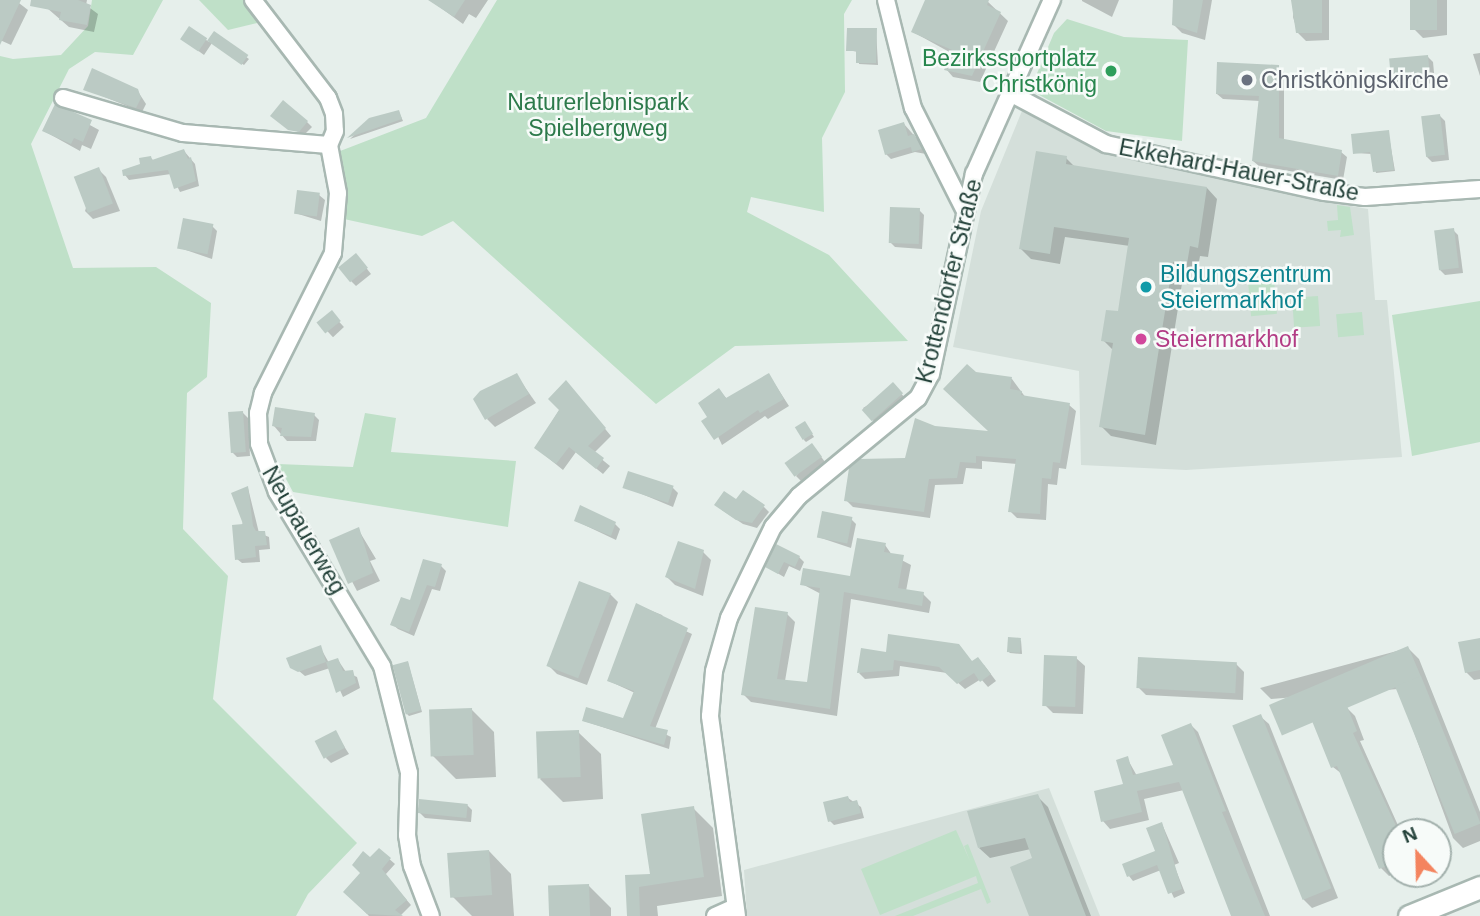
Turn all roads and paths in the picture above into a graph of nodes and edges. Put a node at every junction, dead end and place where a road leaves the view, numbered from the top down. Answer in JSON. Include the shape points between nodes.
{"nodes":[{"id":1,"x":253,"y":0,"type":"edge"},
{"id":2,"x":886,"y":0,"type":"edge"},
{"id":3,"x":1052,"y":0,"type":"edge"},
{"id":4,"x":1010,"y":93,"type":"junction"},
{"id":5,"x":63,"y":98,"type":"dead end"},
{"id":6,"x":329,"y":145,"type":"junction"},
{"id":7,"x":1480,"y":189,"type":"edge"},
{"id":8,"x":964,"y":209,"type":"junction"},
{"id":9,"x":1480,"y":887,"type":"edge"},
{"id":10,"x":736,"y":912,"type":"edge"},
{"id":11,"x":431,"y":916,"type":"edge"},
{"id":12,"x":715,"y":916,"type":"edge"},
{"id":13,"x":1409,"y":916,"type":"edge"}],
"edges":[{"from":1,"to":6,"type":"street","name":"Neupauerweg","via":[[328,98],[335,131]]},
{"from":2,"to":8,"type":"street","via":[[913,108]]},
{"from":3,"to":4,"type":"street","name":"Krottendorfer Straße"},
{"from":4,"to":7,"type":"street","name":"Ekkehard-Hauer-Straße","via":[[1106,144],[1325,192],[1377,197]]},
{"from":4,"to":8,"type":"street","name":"Krottendorfer Straße"},
{"from":5,"to":6,"type":"street","via":[[183,132]]},
{"from":6,"to":11,"type":"street","name":"Neupauerweg","via":[[338,193],[333,253],[263,393],[258,413],[260,443],[277,492],[382,666],[409,773],[407,835],[412,866]]},
{"from":8,"to":10,"type":"street","name":"Krottendorfer Straße","via":[[931,374],[918,398],[799,496],[773,527],[725,630],[714,671],[710,716]]},
{"from":9,"to":13,"type":"street"},
{"from":10,"to":12,"type":"street"}]}
